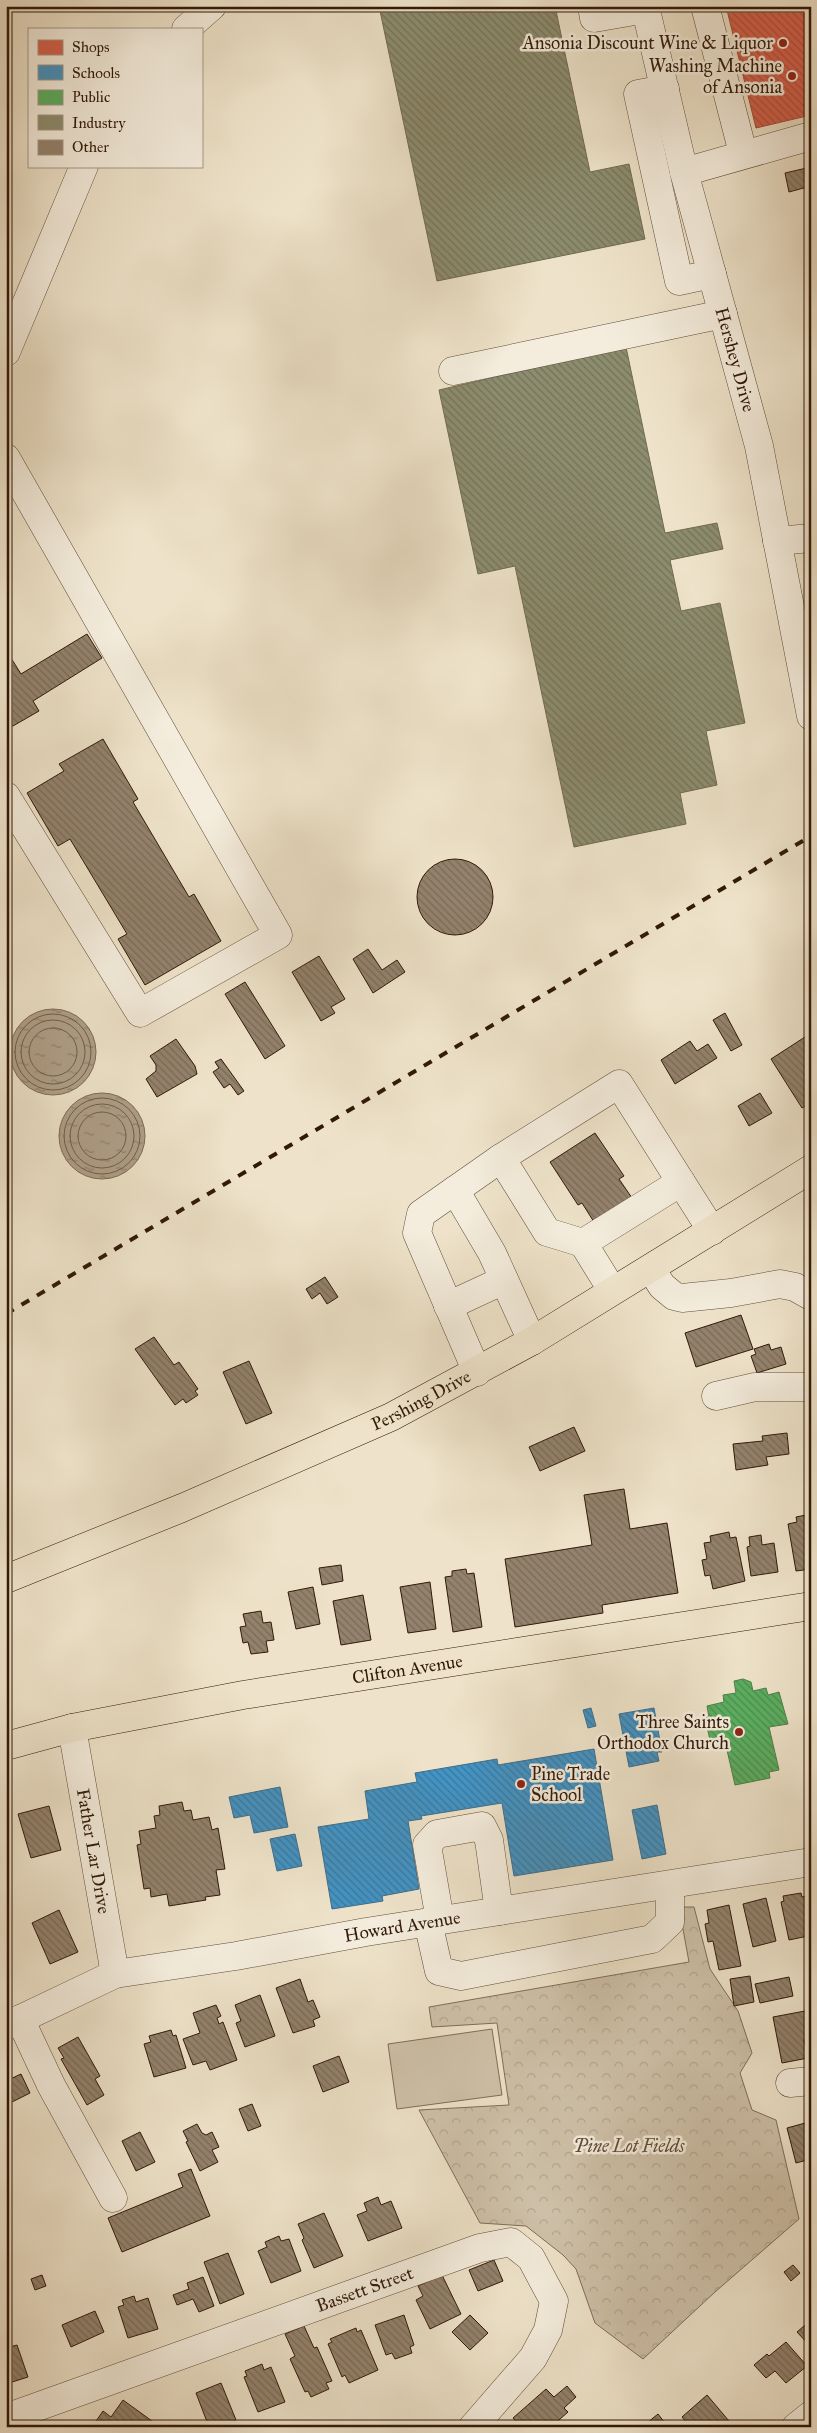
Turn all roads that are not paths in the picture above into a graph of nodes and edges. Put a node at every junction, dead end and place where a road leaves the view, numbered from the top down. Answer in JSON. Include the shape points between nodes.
{"nodes":[{"id":1,"x":212,"y":6,"type":"edge"},
{"id":2,"x":592,"y":6,"type":"edge"},
{"id":3,"x":704,"y":6,"type":"edge"},
{"id":4,"x":645,"y":8,"type":"edge"},
{"id":5,"x":187,"y":28,"type":"edge"},
{"id":6,"x":665,"y":89,"type":"junction"},
{"id":7,"x":811,"y":136,"type":"edge"},
{"id":8,"x":743,"y":153,"type":"junction"},
{"id":9,"x":83,"y":168,"type":"edge"},
{"id":10,"x":685,"y":176,"type":"junction"},
{"id":11,"x":659,"y":187,"type":"junction"},
{"id":12,"x":712,"y":274,"type":"junction"},
{"id":13,"x":723,"y":314,"type":"junction"},
{"id":14,"x":6,"y":352,"type":"edge"},
{"id":15,"x":453,"y":371,"type":"dead end"},
{"id":16,"x":6,"y":458,"type":"edge"},
{"id":17,"x":811,"y":538,"type":"edge"},
{"id":18,"x":777,"y":541,"type":"junction"},
{"id":19,"x":811,"y":716,"type":"edge"},
{"id":20,"x":6,"y":796,"type":"edge"},
{"id":21,"x":501,"y":1158,"type":"junction"},
{"id":22,"x":811,"y":1169,"type":"edge"},
{"id":23,"x":681,"y":1182,"type":"junction"},
{"id":24,"x":455,"y":1190,"type":"junction"},
{"id":25,"x":712,"y":1231,"type":"junction"},
{"id":26,"x":583,"y":1243,"type":"junction"},
{"id":27,"x":651,"y":1268,"type":"junction"},
{"id":28,"x":504,"y":1280,"type":"junction"},
{"id":29,"x":612,"y":1290,"type":"junction"},
{"id":30,"x":811,"y":1296,"type":"edge"},
{"id":31,"x":448,"y":1306,"type":"junction"},
{"id":32,"x":532,"y":1341,"type":"junction"},
{"id":33,"x":477,"y":1372,"type":"junction"},
{"id":34,"x":811,"y":1387,"type":"edge"},
{"id":35,"x":716,"y":1396,"type":"dead end"},
{"id":36,"x":6,"y":1579,"type":"edge"},
{"id":37,"x":811,"y":1606,"type":"edge"},
{"id":38,"x":72,"y":1728,"type":"junction"},
{"id":39,"x":6,"y":1746,"type":"edge"},
{"id":40,"x":811,"y":1862,"type":"edge"},
{"id":41,"x":670,"y":1885,"type":"junction"},
{"id":42,"x":498,"y":1911,"type":"junction"},
{"id":43,"x":434,"y":1921,"type":"junction"},
{"id":44,"x":115,"y":1974,"type":"junction"},
{"id":45,"x":13,"y":2023,"type":"edge"},
{"id":46,"x":113,"y":2198,"type":"dead end"},
{"id":47,"x":811,"y":2414,"type":"edge"},
{"id":48,"x":6,"y":2418,"type":"edge"},
{"id":49,"x":473,"y":2427,"type":"edge"},
{"id":50,"x":796,"y":2427,"type":"edge"}],
"edges":[{"from":1,"to":5,"type":"street"},
{"from":2,"to":4,"type":"street","via":[[594,18]]},
{"from":3,"to":8,"type":"street"},
{"from":4,"to":6,"type":"street","name":"Hershey Drive"},
{"from":6,"to":10,"type":"street","name":"Hershey Drive"},
{"from":6,"to":11,"type":"street","via":[[638,94]]},
{"from":7,"to":8,"type":"street"},
{"from":8,"to":10,"type":"street"},
{"from":9,"to":14,"type":"street"},
{"from":10,"to":11,"type":"street"},
{"from":10,"to":12,"type":"street","name":"Hershey Drive"},
{"from":11,"to":12,"type":"street","via":[[680,281]]},
{"from":12,"to":13,"type":"street","name":"Hershey Drive"},
{"from":13,"to":15,"type":"street"},
{"from":13,"to":18,"type":"street","name":"Hershey Drive","via":[[759,446]]},
{"from":16,"to":20,"type":"street","via":[[278,935],[140,1013]]},
{"from":17,"to":18,"type":"street"},
{"from":18,"to":19,"type":"street","name":"Hershey Drive"},
{"from":21,"to":23,"type":"street","via":[[619,1084]]},
{"from":21,"to":24,"type":"street"},
{"from":21,"to":26,"type":"street","via":[[547,1232]]},
{"from":22,"to":25,"type":"main road","name":"Pershing Drive"},
{"from":23,"to":25,"type":"street"},
{"from":23,"to":26,"type":"street"},
{"from":24,"to":28,"type":"street"},
{"from":24,"to":31,"type":"street","via":[[421,1214],[417,1233]]},
{"from":25,"to":27,"type":"main road","name":"Pershing Drive"},
{"from":26,"to":29,"type":"street"},
{"from":27,"to":29,"type":"main road","name":"Pershing Drive"},
{"from":27,"to":30,"type":"street","via":[[662,1286],[682,1298],[780,1284],[795,1287]]},
{"from":28,"to":31,"type":"street"},
{"from":28,"to":32,"type":"street"},
{"from":29,"to":32,"type":"main road","name":"Pershing Drive"},
{"from":31,"to":33,"type":"street"},
{"from":32,"to":33,"type":"main road","name":"Pershing Drive"},
{"from":33,"to":36,"type":"main road","name":"Pershing Drive","via":[[390,1417],[267,1472]]},
{"from":34,"to":35,"type":"street","via":[[755,1387]]},
{"from":37,"to":38,"type":"main road","name":"Clifton Avenue","via":[[244,1695]]},
{"from":38,"to":39,"type":"main road","name":"Clifton Avenue"},
{"from":38,"to":44,"type":"street","name":"Father Lar Drive"},
{"from":40,"to":41,"type":"street","name":"Howard Avenue"},
{"from":41,"to":42,"type":"street","name":"Howard Avenue"},
{"from":41,"to":43,"type":"street","via":[[670,1922],[652,1939],[461,1976],[439,1971]]},
{"from":42,"to":43,"type":"street","name":"Howard Avenue"},
{"from":42,"to":43,"type":"street","via":[[489,1840],[482,1826],[437,1834],[427,1845]]},
{"from":43,"to":44,"type":"street","name":"Howard Avenue"},
{"from":44,"to":45,"type":"street","name":"Howard Avenue"},
{"from":45,"to":46,"type":"street"},
{"from":47,"to":50,"type":"street"},
{"from":48,"to":49,"type":"street","name":"Bassett Street","via":[[480,2248],[511,2242],[531,2258],[554,2301],[548,2330],[533,2358]]}]}
